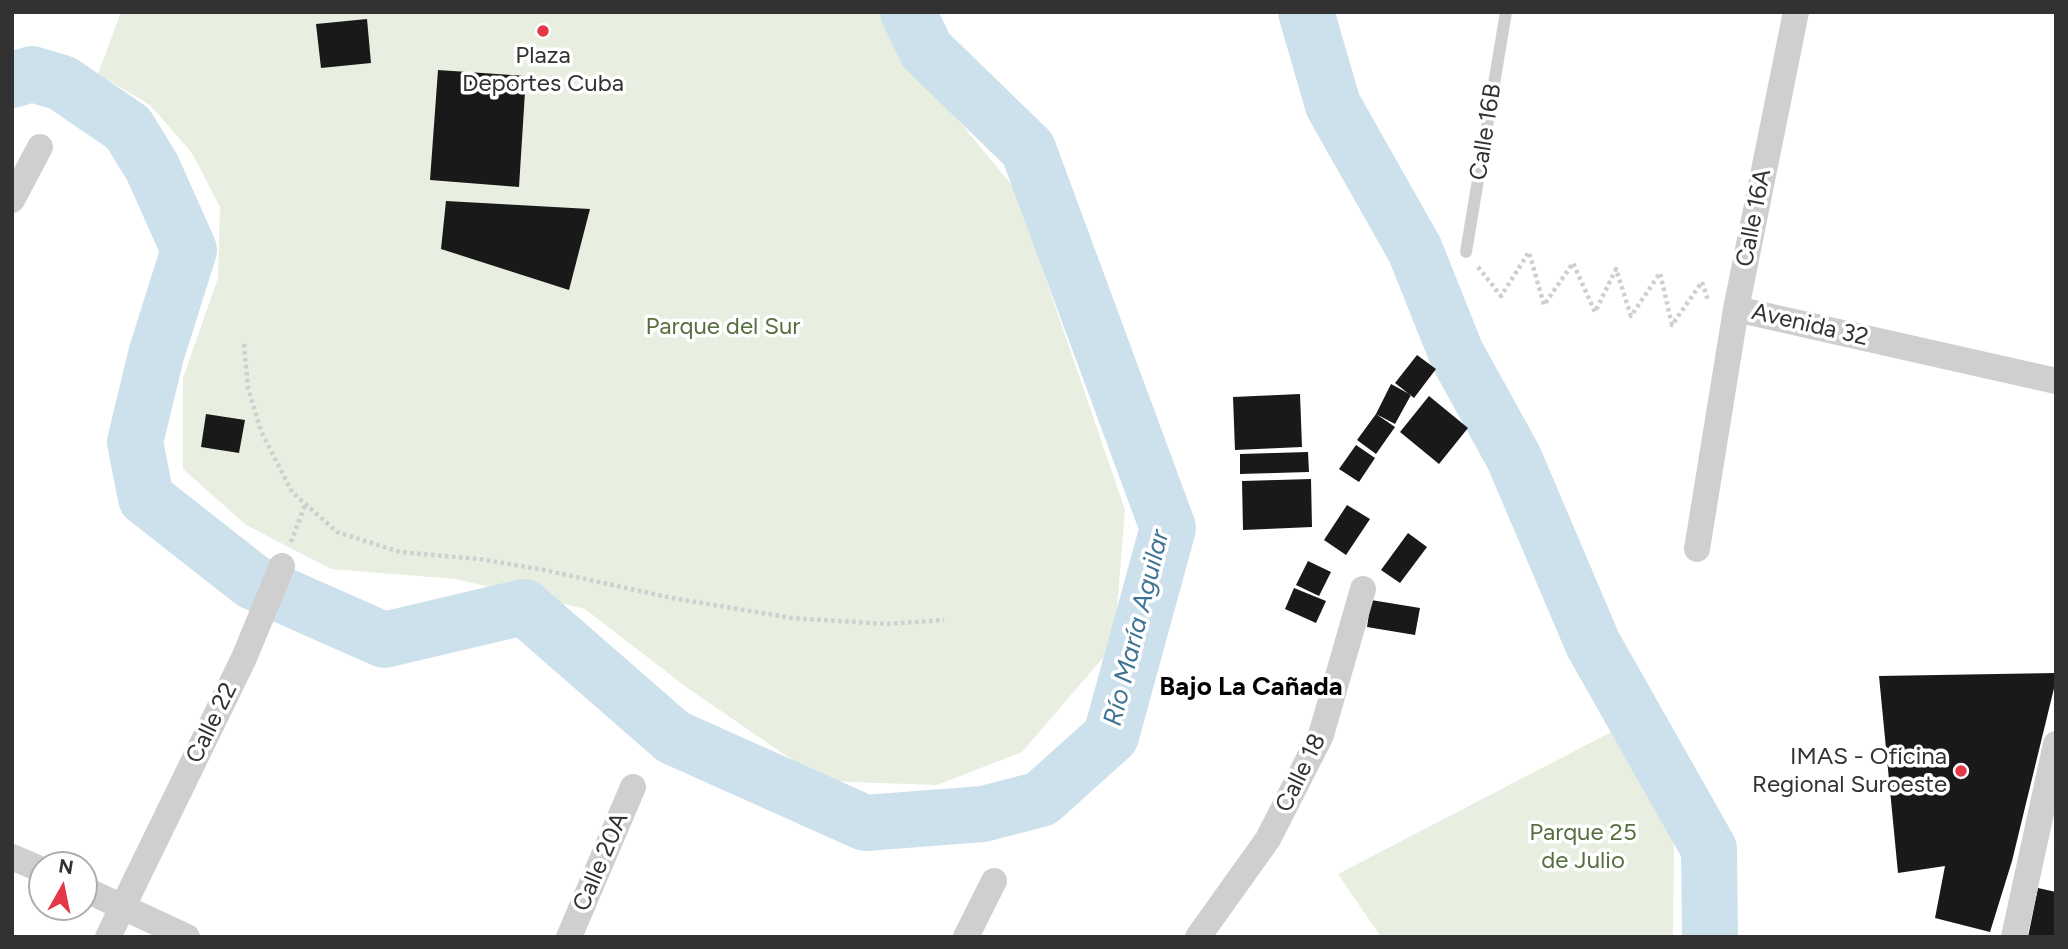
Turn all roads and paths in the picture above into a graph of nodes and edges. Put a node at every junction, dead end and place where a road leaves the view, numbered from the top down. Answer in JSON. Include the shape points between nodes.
{"nodes":[{"id":1,"x":1506,"y":12,"type":"edge"},
{"id":2,"x":1796,"y":12,"type":"edge"},
{"id":3,"x":40,"y":146,"type":"dead end"},
{"id":4,"x":12,"y":200,"type":"edge"},
{"id":5,"x":1466,"y":252,"type":"joint"},
{"id":6,"x":1709,"y":304,"type":"dead end"},
{"id":7,"x":1736,"y":309,"type":"junction"},
{"id":8,"x":244,"y":344,"type":"dead end"},
{"id":9,"x":2056,"y":381,"type":"edge"},
{"id":10,"x":305,"y":505,"type":"junction"},
{"id":11,"x":1697,"y":549,"type":"dead end"},
{"id":12,"x":282,"y":566,"type":"joint"},
{"id":13,"x":1363,"y":589,"type":"dead end"},
{"id":14,"x":944,"y":620,"type":"dead end"},
{"id":15,"x":2056,"y":744,"type":"edge"},
{"id":16,"x":633,"y":786,"type":"dead end"},
{"id":17,"x":994,"y":881,"type":"dead end"},
{"id":18,"x":98,"y":895,"type":"edge"},
{"id":19,"x":122,"y":906,"type":"junction"},
{"id":20,"x":108,"y":937,"type":"edge"},
{"id":21,"x":187,"y":937,"type":"edge"},
{"id":22,"x":569,"y":937,"type":"edge"},
{"id":23,"x":966,"y":937,"type":"edge"},
{"id":24,"x":1198,"y":937,"type":"edge"},
{"id":25,"x":2014,"y":937,"type":"edge"}],
"edges":[{"from":1,"to":5,"type":"lane","name":"Calle 16B"},
{"from":2,"to":7,"type":"street","name":"Calle 16A"},
{"from":3,"to":4,"type":"street"},
{"from":5,"to":6,"type":"path","via":[[1501,296],[1529,252],[1544,305],[1573,263],[1595,312],[1616,269],[1631,316],[1660,273],[1672,325],[1702,282]]},
{"from":7,"to":9,"type":"street","name":"Avenida 32"},
{"from":7,"to":11,"type":"street","name":"Calle 16A"},
{"from":8,"to":10,"type":"path","via":[[248,388],[261,431],[292,492]]},
{"from":10,"to":12,"type":"path"},
{"from":10,"to":14,"type":"path","via":[[337,532],[400,552],[479,559],[792,618],[886,624]]},
{"from":12,"to":19,"type":"street","name":"Calle 22","via":[[244,658]]},
{"from":13,"to":24,"type":"street","name":"Calle 18","via":[[1321,735],[1268,839]]},
{"from":15,"to":25,"type":"street"},
{"from":16,"to":22,"type":"street","name":"Calle 20A"},
{"from":17,"to":23,"type":"street"},
{"from":18,"to":19,"type":"street"},
{"from":19,"to":20,"type":"street","name":"Calle 22"},
{"from":19,"to":21,"type":"street"}]}
